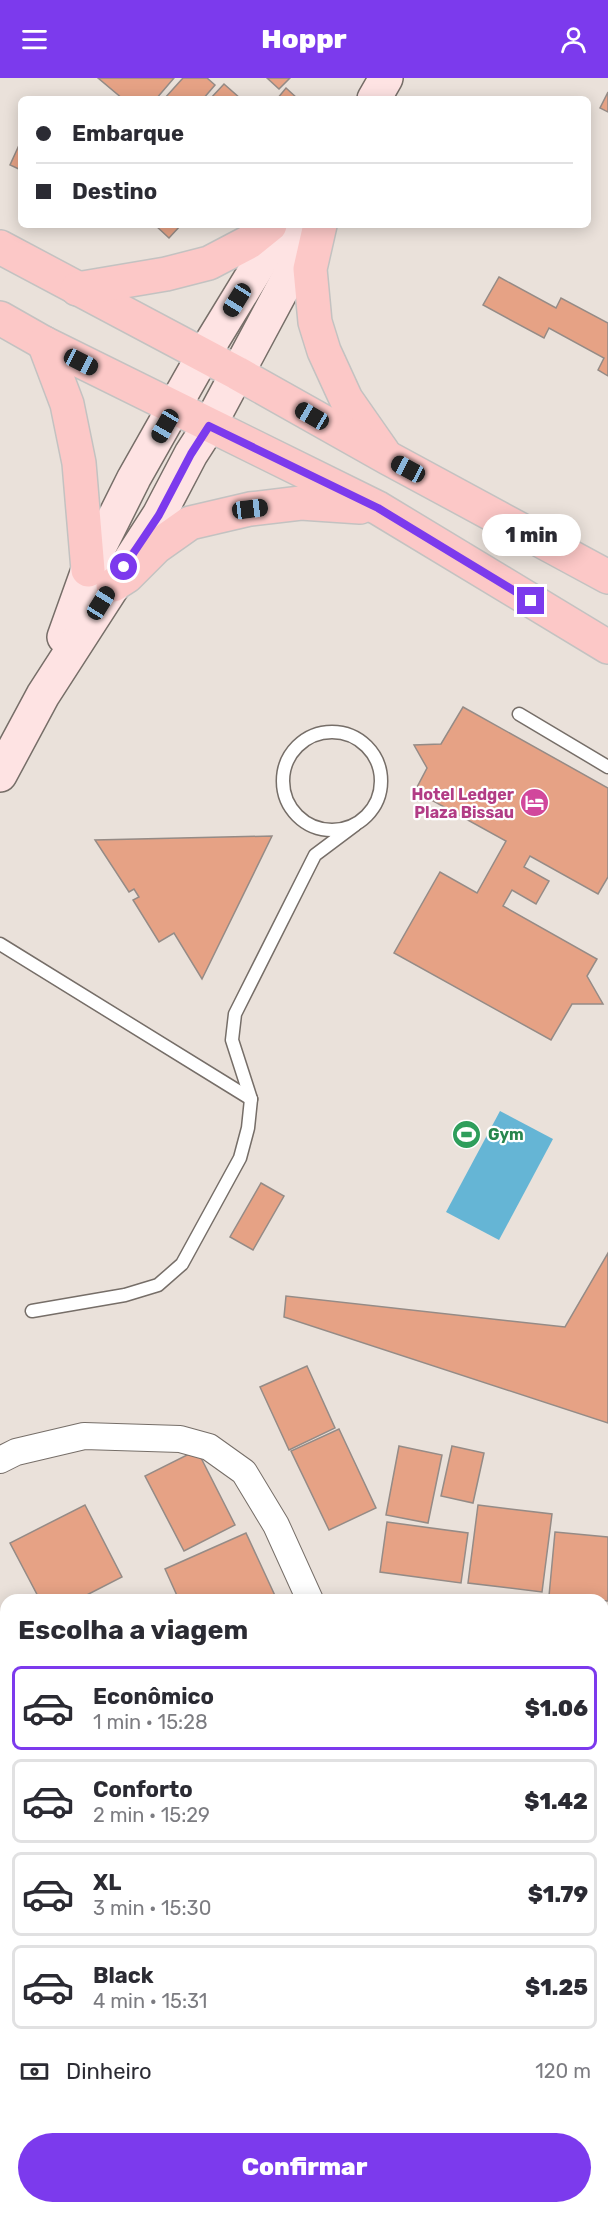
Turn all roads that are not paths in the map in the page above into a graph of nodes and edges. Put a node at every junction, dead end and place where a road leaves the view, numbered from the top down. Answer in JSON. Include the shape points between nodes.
{"nodes":[{"id":1,"x":386,"y":78,"type":"edge"},
{"id":2,"x":376,"y":96,"type":"edge"},
{"id":3,"x":266,"y":228,"type":"edge"},
{"id":4,"x":281,"y":228,"type":"edge"},
{"id":5,"x":316,"y":228,"type":"edge"},
{"id":6,"x":317,"y":228,"type":"edge"},
{"id":7,"x":0,"y":247,"type":"edge"},
{"id":8,"x":77,"y":289,"type":"junction"},
{"id":9,"x":0,"y":318,"type":"edge"},
{"id":10,"x":44,"y":343,"type":"junction"},
{"id":11,"x":203,"y":356,"type":"junction"},
{"id":12,"x":237,"y":373,"type":"junction"},
{"id":13,"x":175,"y":409,"type":"junction"},
{"id":14,"x":209,"y":426,"type":"junction"},
{"id":15,"x":388,"y":458,"type":"junction"},
{"id":16,"x":378,"y":508,"type":"junction"},
{"id":17,"x":100,"y":577,"type":"junction"},
{"id":18,"x":608,"y":577,"type":"edge"},
{"id":19,"x":608,"y":647,"type":"edge"},
{"id":20,"x":519,"y":714,"type":"dead end"},
{"id":21,"x":608,"y":767,"type":"edge"},
{"id":22,"x":0,"y":775,"type":"edge"},
{"id":23,"x":355,"y":825,"type":"junction"},
{"id":24,"x":0,"y":944,"type":"edge"},
{"id":25,"x":251,"y":1099,"type":"junction"},
{"id":26,"x":32,"y":1311,"type":"dead end"},
{"id":27,"x":0,"y":1460,"type":"edge"},
{"id":28,"x":307,"y":1594,"type":"edge"}],
"edges":[{"from":1,"to":2,"type":"street"},
{"from":3,"to":8,"type":"main road","via":[[210,263]]},
{"from":4,"to":11,"type":"street"},
{"from":5,"to":12,"type":"street"},
{"from":6,"to":15,"type":"main road","via":[[309,269],[315,322],[346,399]]},
{"from":7,"to":8,"type":"main road"},
{"from":8,"to":11,"type":"main road"},
{"from":9,"to":10,"type":"main road"},
{"from":10,"to":13,"type":"main road"},
{"from":10,"to":17,"type":"main road","via":[[67,404]]},
{"from":11,"to":12,"type":"main road"},
{"from":11,"to":13,"type":"street"},
{"from":12,"to":14,"type":"street"},
{"from":12,"to":15,"type":"main road"},
{"from":13,"to":14,"type":"main road"},
{"from":13,"to":17,"type":"street","via":[[134,478]]},
{"from":14,"to":16,"type":"main road"},
{"from":14,"to":17,"type":"street","via":[[159,515]]},
{"from":15,"to":18,"type":"main road"},
{"from":16,"to":17,"type":"main road","via":[[301,503],[250,509],[190,523],[156,547],[127,576]]},
{"from":16,"to":19,"type":"main road"},
{"from":17,"to":22,"type":"street"},
{"from":20,"to":21,"type":"lane"},
{"from":23,"to":23,"type":"lane","via":[[368,815],[381,792],[380,765],[367,745],[344,733],[318,733],[291,754],[283,777],[284,794],[292,809],[309,825],[328,830]]},
{"from":23,"to":25,"type":"lane","via":[[315,855],[235,1014],[232,1040]]},
{"from":24,"to":25,"type":"lane"},
{"from":25,"to":26,"type":"lane","via":[[240,1158],[182,1264],[158,1285],[125,1295]]},
{"from":27,"to":28,"type":"street","via":[[16,1452],[84,1436],[180,1439],[209,1447],[244,1472],[276,1525]]}]}
